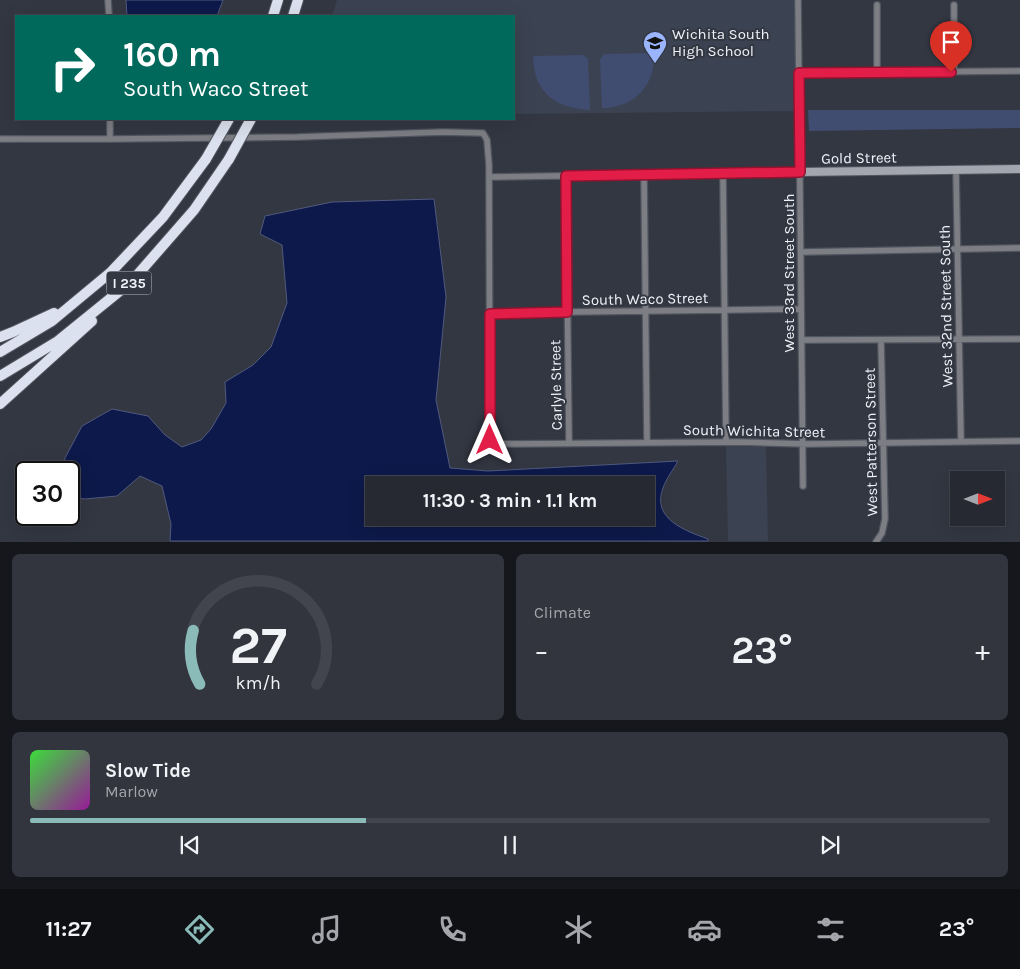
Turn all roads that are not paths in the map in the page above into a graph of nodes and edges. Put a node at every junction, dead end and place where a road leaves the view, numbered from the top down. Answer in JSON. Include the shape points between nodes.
{"nodes":[{"id":1,"x":108,"y":0,"type":"edge"},
{"id":2,"x":278,"y":0,"type":"edge"},
{"id":3,"x":298,"y":0,"type":"edge"},
{"id":4,"x":798,"y":0,"type":"edge"},
{"id":5,"x":877,"y":5,"type":"dead end"},
{"id":6,"x":954,"y":5,"type":"dead end"},
{"id":7,"x":109,"y":15,"type":"edge"},
{"id":8,"x":273,"y":15,"type":"edge"},
{"id":9,"x":293,"y":15,"type":"edge"},
{"id":10,"x":1020,"y":70,"type":"edge"},
{"id":11,"x":954,"y":72,"type":"junction"},
{"id":12,"x":799,"y":73,"type":"junction"},
{"id":13,"x":877,"y":73,"type":"junction"},
{"id":14,"x":110,"y":120,"type":"edge"},
{"id":15,"x":228,"y":120,"type":"edge"},
{"id":16,"x":250,"y":120,"type":"edge"},
{"id":17,"x":0,"y":138,"type":"edge"},
{"id":18,"x":110,"y":139,"type":"junction"},
{"id":19,"x":1020,"y":169,"type":"edge"},
{"id":20,"x":956,"y":170,"type":"junction"},
{"id":21,"x":800,"y":172,"type":"junction"},
{"id":22,"x":723,"y":174,"type":"junction"},
{"id":23,"x":644,"y":175,"type":"junction"},
{"id":24,"x":566,"y":176,"type":"junction"},
{"id":25,"x":489,"y":177,"type":"junction"},
{"id":26,"x":1020,"y":248,"type":"edge"},
{"id":27,"x":957,"y":249,"type":"junction"},
{"id":28,"x":801,"y":252,"type":"junction"},
{"id":29,"x":119,"y":291,"type":"junction"},
{"id":30,"x":81,"y":297,"type":"junction"},
{"id":31,"x":801,"y":309,"type":"junction"},
{"id":32,"x":724,"y":310,"type":"junction"},
{"id":33,"x":646,"y":311,"type":"junction"},
{"id":34,"x":567,"y":312,"type":"junction"},
{"id":35,"x":490,"y":314,"type":"junction"},
{"id":36,"x":0,"y":337,"type":"edge"},
{"id":37,"x":1020,"y":338,"type":"edge"},
{"id":38,"x":959,"y":339,"type":"junction"},
{"id":39,"x":802,"y":340,"type":"junction"},
{"id":40,"x":881,"y":340,"type":"junction"},
{"id":41,"x":0,"y":352,"type":"edge"},
{"id":42,"x":0,"y":376,"type":"edge"},
{"id":43,"x":0,"y":404,"type":"edge"},
{"id":44,"x":1020,"y":441,"type":"edge"},
{"id":45,"x":647,"y":442,"type":"junction"},
{"id":46,"x":726,"y":442,"type":"junction"},
{"id":47,"x":961,"y":442,"type":"junction"},
{"id":48,"x":569,"y":443,"type":"junction"},
{"id":49,"x":883,"y":443,"type":"junction"},
{"id":50,"x":802,"y":444,"type":"junction"},
{"id":51,"x":803,"y":486,"type":"dead end"},
{"id":52,"x":876,"y":542,"type":"edge"}],
"edges":[{"from":1,"to":7,"type":"street"},
{"from":2,"to":8,"type":"highway"},
{"from":3,"to":9,"type":"highway"},
{"from":4,"to":12,"type":"street","name":"West 33rd Street South"},
{"from":5,"to":13,"type":"street"},
{"from":6,"to":11,"type":"street"},
{"from":10,"to":11,"type":"street"},
{"from":11,"to":13,"type":"street"},
{"from":12,"to":13,"type":"street"},
{"from":12,"to":21,"type":"street","name":"West 33rd Street South"},
{"from":14,"to":18,"type":"street"},
{"from":15,"to":30,"type":"highway","number":"I 235","bridge":true,"via":[[206,159],[163,217],[140,244]]},
{"from":16,"to":29,"type":"highway","number":"I 235","bridge":true,"via":[[229,159],[194,210],[132,281]]},
{"from":17,"to":18,"type":"street"},
{"from":18,"to":25,"type":"street","via":[[483,133],[488,140]]},
{"from":19,"to":20,"type":"street","name":"Gold Street"},
{"from":20,"to":21,"type":"street","name":"Gold Street"},
{"from":20,"to":27,"type":"street","name":"West 32nd Street South"},
{"from":21,"to":22,"type":"street","name":"Gold Street"},
{"from":21,"to":28,"type":"street","name":"West 33rd Street South"},
{"from":22,"to":23,"type":"street","name":"Gold Street"},
{"from":22,"to":32,"type":"street"},
{"from":23,"to":24,"type":"street","name":"Gold Street"},
{"from":23,"to":33,"type":"street"},
{"from":24,"to":25,"type":"street","name":"Gold Street"},
{"from":24,"to":34,"type":"street","name":"Carlyle Street"},
{"from":25,"to":35,"type":"street"},
{"from":26,"to":27,"type":"street"},
{"from":27,"to":28,"type":"street"},
{"from":27,"to":38,"type":"street","name":"West 32nd Street South"},
{"from":28,"to":31,"type":"street","name":"West 33rd Street South"},
{"from":29,"to":42,"type":"highway","number":"I 235","via":[[58,341]]},
{"from":29,"to":43,"type":"highway","via":[[94,319]]},
{"from":30,"to":36,"type":"highway"},
{"from":30,"to":41,"type":"highway","number":"I 235","via":[[52,321]]},
{"from":31,"to":32,"type":"street","name":"South Waco Street"},
{"from":31,"to":39,"type":"street","name":"West 33rd Street South"},
{"from":32,"to":33,"type":"street","name":"South Waco Street"},
{"from":32,"to":46,"type":"street"},
{"from":33,"to":34,"type":"street","name":"South Waco Street"},
{"from":33,"to":45,"type":"street"},
{"from":34,"to":35,"type":"street","name":"South Waco Street"},
{"from":34,"to":48,"type":"street","name":"Carlyle Street"},
{"from":35,"to":48,"type":"street","name":"South Wichita Street","via":[[490,440],[494,444]]},
{"from":37,"to":38,"type":"street"},
{"from":38,"to":40,"type":"street"},
{"from":38,"to":47,"type":"street","name":"West 32nd Street South"},
{"from":39,"to":40,"type":"street"},
{"from":39,"to":50,"type":"street","name":"West 33rd Street South"},
{"from":40,"to":49,"type":"street","name":"West Patterson Street"},
{"from":44,"to":47,"type":"street","name":"South Wichita Street"},
{"from":45,"to":46,"type":"street","name":"South Wichita Street"},
{"from":45,"to":48,"type":"street","name":"South Wichita Street"},
{"from":46,"to":50,"type":"street","name":"South Wichita Street"},
{"from":47,"to":49,"type":"street","name":"South Wichita Street"},
{"from":49,"to":50,"type":"street","name":"South Wichita Street"},
{"from":49,"to":52,"type":"street","name":"West Patterson Street","via":[[885,521]]},
{"from":50,"to":51,"type":"street","name":"West 33rd Street South"}]}
